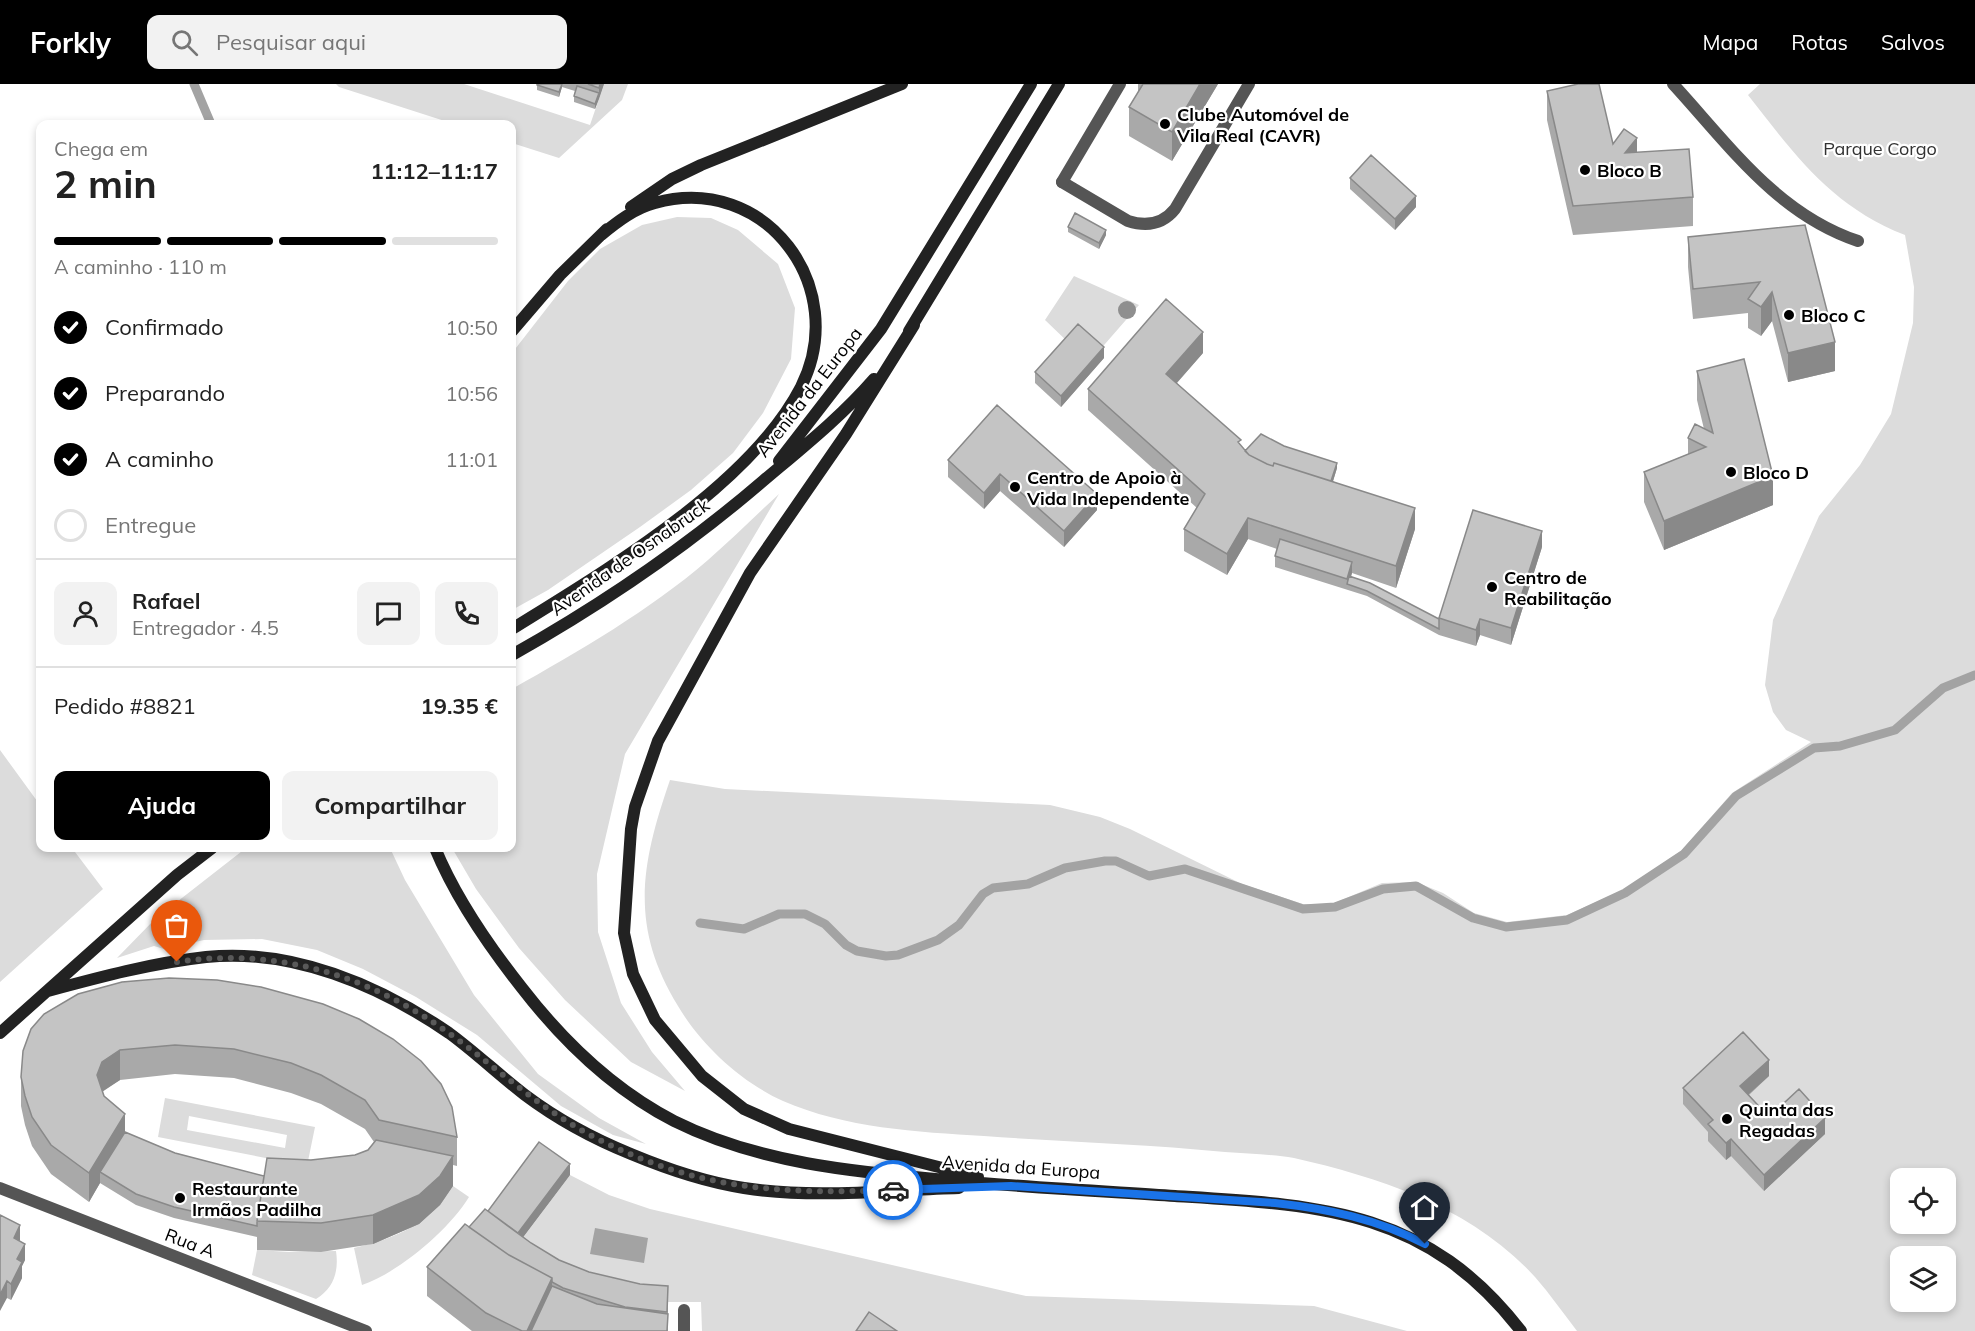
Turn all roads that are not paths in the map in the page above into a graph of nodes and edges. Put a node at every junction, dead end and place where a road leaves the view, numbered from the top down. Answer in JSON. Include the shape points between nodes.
{"nodes":[{"id":1,"x":902,"y":84,"type":"edge"},
{"id":2,"x":1031,"y":84,"type":"edge"},
{"id":3,"x":1059,"y":84,"type":"edge"},
{"id":4,"x":1120,"y":84,"type":"edge"},
{"id":5,"x":1249,"y":84,"type":"edge"},
{"id":6,"x":1673,"y":84,"type":"edge"},
{"id":7,"x":601,"y":235,"type":"junction"},
{"id":8,"x":1858,"y":241,"type":"dead end"},
{"id":9,"x":914,"y":325,"type":"junction"},
{"id":10,"x":516,"y":327,"type":"edge"},
{"id":11,"x":763,"y":481,"type":"junction"},
{"id":12,"x":516,"y":626,"type":"edge"},
{"id":13,"x":516,"y":653,"type":"edge"},
{"id":14,"x":196,"y":852,"type":"edge"},
{"id":15,"x":207,"y":852,"type":"edge"},
{"id":16,"x":437,"y":852,"type":"edge"},
{"id":17,"x":177,"y":875,"type":"junction"},
{"id":18,"x":48,"y":991,"type":"junction"},
{"id":19,"x":0,"y":1034,"type":"edge"},
{"id":20,"x":1011,"y":1186,"type":"junction"},
{"id":21,"x":0,"y":1188,"type":"edge"},
{"id":22,"x":684,"y":1310,"type":"dead end"},
{"id":23,"x":366,"y":1331,"type":"edge"},
{"id":24,"x":684,"y":1331,"type":"edge"},
{"id":25,"x":1521,"y":1331,"type":"edge"}],
"edges":[{"from":1,"to":7,"type":"main road","via":[[679,176],[628,210]]},
{"from":2,"to":11,"type":"main road","name":"Avenida da Europa","via":[[881,329]]},
{"from":3,"to":9,"type":"main road","name":"Avenida da Europa"},
{"from":4,"to":5,"type":"street","via":[[1062,182],[1138,224],[1160,222],[1175,209]]},
{"from":6,"to":8,"type":"street","via":[[1761,180],[1794,210]]},
{"from":7,"to":10,"type":"main road","via":[[560,275]]},
{"from":7,"to":12,"type":"main road","via":[[633,212],[671,199],[715,200],[758,216],[777,231],[804,271],[817,318],[817,342],[811,364],[788,409],[740,465],[641,545]]},
{"from":9,"to":11,"type":"main road","name":"Avenida da Europa","via":[[882,370],[853,401]]},
{"from":9,"to":20,"type":"main road","via":[[750,573],[658,741],[631,829],[624,933],[633,974],[655,1020],[702,1076],[744,1109],[800,1132]]},
{"from":11,"to":13,"type":"main road","name":"Avenida de Osnabruck","via":[[632,582]]},
{"from":14,"to":17,"type":"main road"},
{"from":15,"to":17,"type":"main road"},
{"from":16,"to":20,"type":"main road","name":"Avenida da Europa","via":[[483,935],[534,1004],[592,1063],[654,1109],[713,1137],[783,1159],[878,1174]]},
{"from":17,"to":18,"type":"main road"},
{"from":18,"to":19,"type":"main road"},
{"from":18,"to":20,"type":"main road","via":[[112,974],[208,957],[285,960],[371,988],[448,1033],[523,1094],[563,1120],[631,1154],[685,1173],[746,1188],[812,1192]]},
{"from":20,"to":25,"type":"main road","name":"Avenida da Europa","via":[[1275,1203],[1361,1218],[1404,1233],[1462,1268]]},
{"from":21,"to":23,"type":"street","name":"Rua A"},
{"from":22,"to":24,"type":"street"}]}
